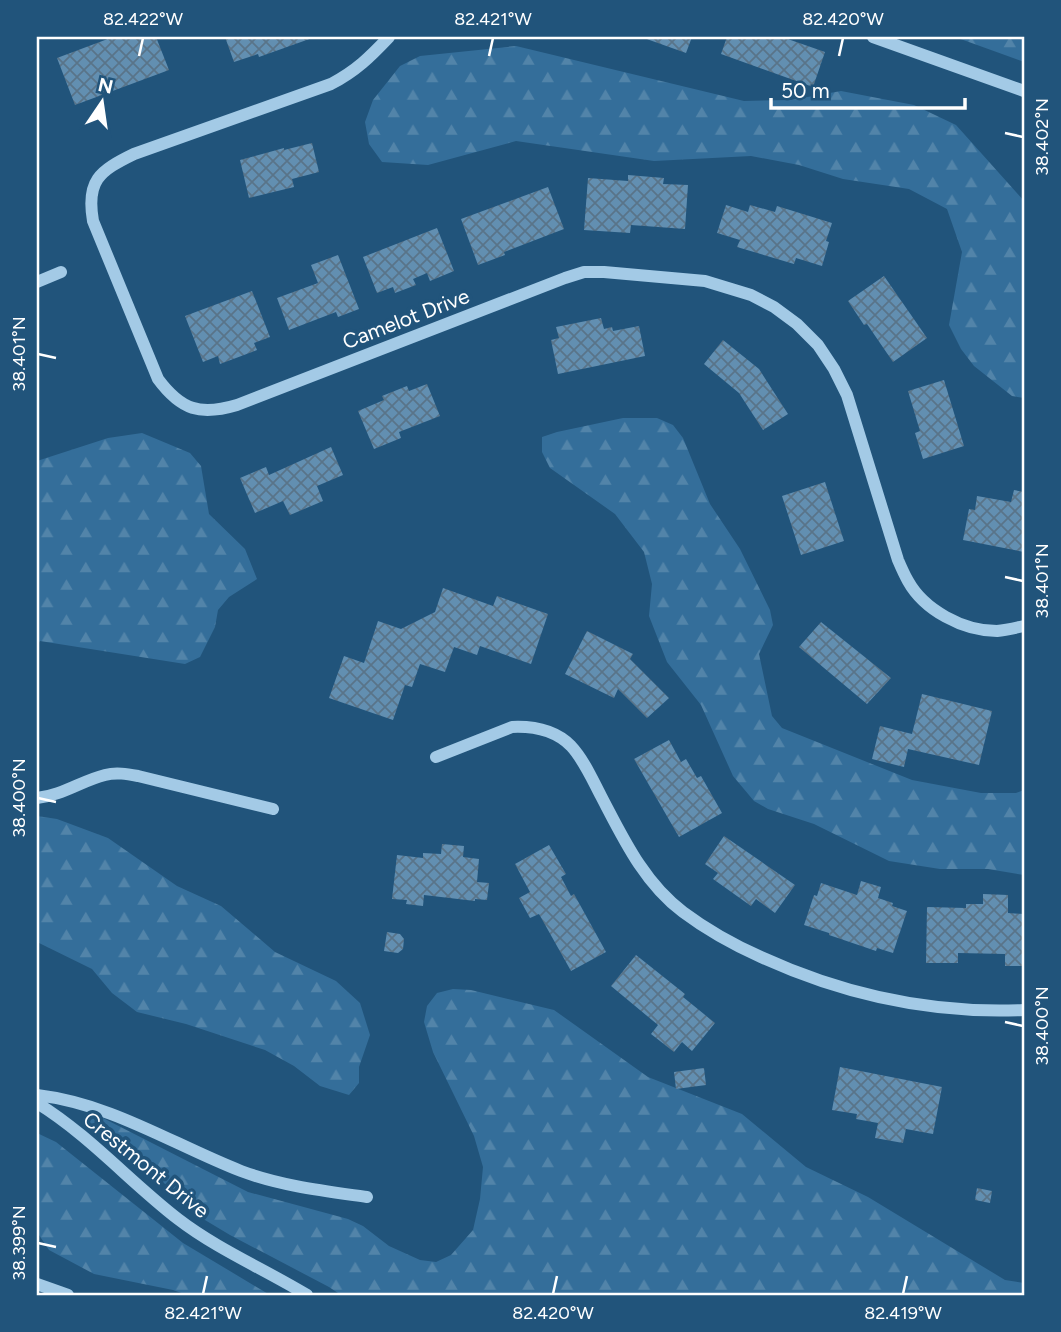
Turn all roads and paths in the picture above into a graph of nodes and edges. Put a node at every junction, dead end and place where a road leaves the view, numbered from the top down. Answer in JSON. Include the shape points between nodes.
{"nodes":[{"id":1,"x":389,"y":37,"type":"edge"},
{"id":2,"x":873,"y":37,"type":"edge"},
{"id":3,"x":1024,"y":91,"type":"edge"},
{"id":4,"x":61,"y":272,"type":"dead end"},
{"id":5,"x":37,"y":282,"type":"edge"},
{"id":6,"x":1024,"y":626,"type":"edge"},
{"id":7,"x":436,"y":757,"type":"dead end"},
{"id":8,"x":37,"y":797,"type":"edge"},
{"id":9,"x":273,"y":809,"type":"dead end"},
{"id":10,"x":1024,"y":1010,"type":"edge"},
{"id":11,"x":37,"y":1095,"type":"edge"},
{"id":12,"x":37,"y":1103,"type":"edge"},
{"id":13,"x":367,"y":1197,"type":"dead end"},
{"id":14,"x":37,"y":1284,"type":"edge"},
{"id":15,"x":68,"y":1295,"type":"edge"},
{"id":16,"x":307,"y":1295,"type":"edge"}],
"edges":[{"from":1,"to":6,"type":"street","name":"Camelot Drive","via":[[351,74],[331,84],[134,154],[99,176],[90,203],[93,221],[158,379],[169,394],[200,411],[220,410],[584,272],[729,287],[774,307],[797,324],[834,369],[847,395],[898,561],[923,600],[969,627],[996,631]]},
{"from":2,"to":3,"type":"street"},
{"from":4,"to":5,"type":"street"},
{"from":7,"to":10,"type":"street","via":[[513,727],[550,732],[572,747],[643,871],[682,912],[711,931],[782,967],[857,992],[933,1007]]},
{"from":8,"to":9,"type":"street","via":[[121,773]]},
{"from":11,"to":13,"type":"street","via":[[118,1116],[243,1171]]},
{"from":12,"to":16,"type":"street","name":"Crestmont Drive","via":[[203,1237]]},
{"from":14,"to":15,"type":"street"}]}
